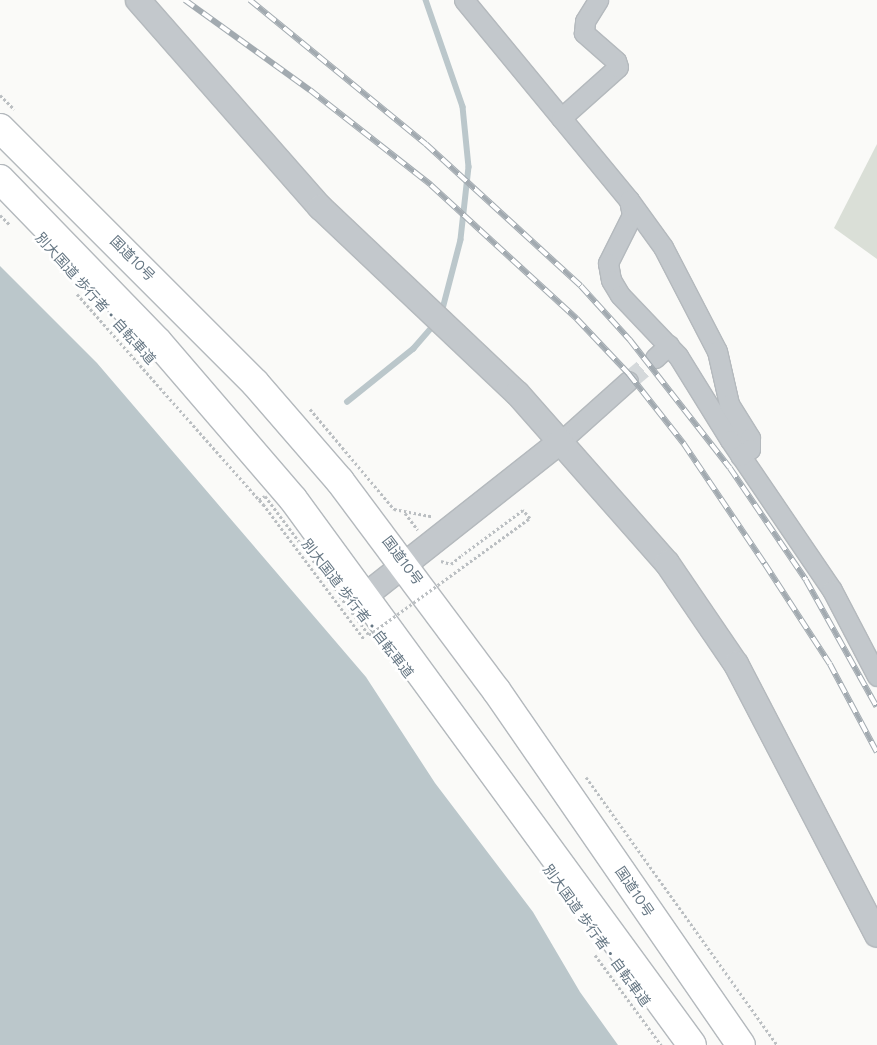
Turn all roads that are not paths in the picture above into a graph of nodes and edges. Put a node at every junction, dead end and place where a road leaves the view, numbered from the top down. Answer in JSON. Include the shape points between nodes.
{"nodes":[{"id":1,"x":138,"y":0,"type":"edge"},
{"id":2,"x":464,"y":0,"type":"edge"},
{"id":3,"x":598,"y":0,"type":"edge"},
{"id":4,"x":561,"y":118,"type":"junction"},
{"id":5,"x":8,"y":119,"type":"edge"},
{"id":6,"x":0,"y":179,"type":"edge"},
{"id":7,"x":629,"y":200,"type":"junction"},
{"id":8,"x":669,"y":345,"type":"junction"},
{"id":9,"x":655,"y":358,"type":"tunnel mouth"},
{"id":10,"x":628,"y":381,"type":"tunnel mouth"},
{"id":11,"x":561,"y":441,"type":"junction"},
{"id":12,"x":740,"y":456,"type":"junction"},
{"id":13,"x":404,"y":565,"type":"junction"},
{"id":14,"x":366,"y":595,"type":"junction"},
{"id":15,"x":877,"y":676,"type":"edge"},
{"id":16,"x":877,"y":935,"type":"edge"},
{"id":17,"x":692,"y":1045,"type":"edge"},
{"id":18,"x":740,"y":1045,"type":"edge"}],
"edges":[{"from":1,"to":11,"type":"street","via":[[320,207],[481,358]]},
{"from":2,"to":4,"type":"street"},
{"from":3,"to":4,"type":"street","via":[[585,21],[584,33],[616,61],[618,67]]},
{"from":4,"to":7,"type":"street"},
{"from":5,"to":13,"type":"highway","name":"国道10号","via":[[262,390],[340,481]]},
{"from":6,"to":14,"type":"highway","via":[[157,341],[293,499]]},
{"from":7,"to":8,"type":"street","via":[[632,215],[608,263],[611,280],[620,295]]},
{"from":7,"to":12,"type":"street","via":[[663,247],[717,351],[729,404],[750,438],[750,449]]},
{"from":8,"to":9,"type":"street"},
{"from":8,"to":12,"type":"street"},
{"from":10,"to":11,"type":"street"},
{"from":11,"to":13,"type":"street"},
{"from":11,"to":16,"type":"street","via":[[642,532],[702,610],[758,706]]},
{"from":12,"to":15,"type":"street","via":[[832,590]]},
{"from":13,"to":14,"type":"street"},
{"from":13,"to":18,"type":"highway","name":"国道10号","via":[[496,690]]},
{"from":14,"to":17,"type":"highway"}]}
